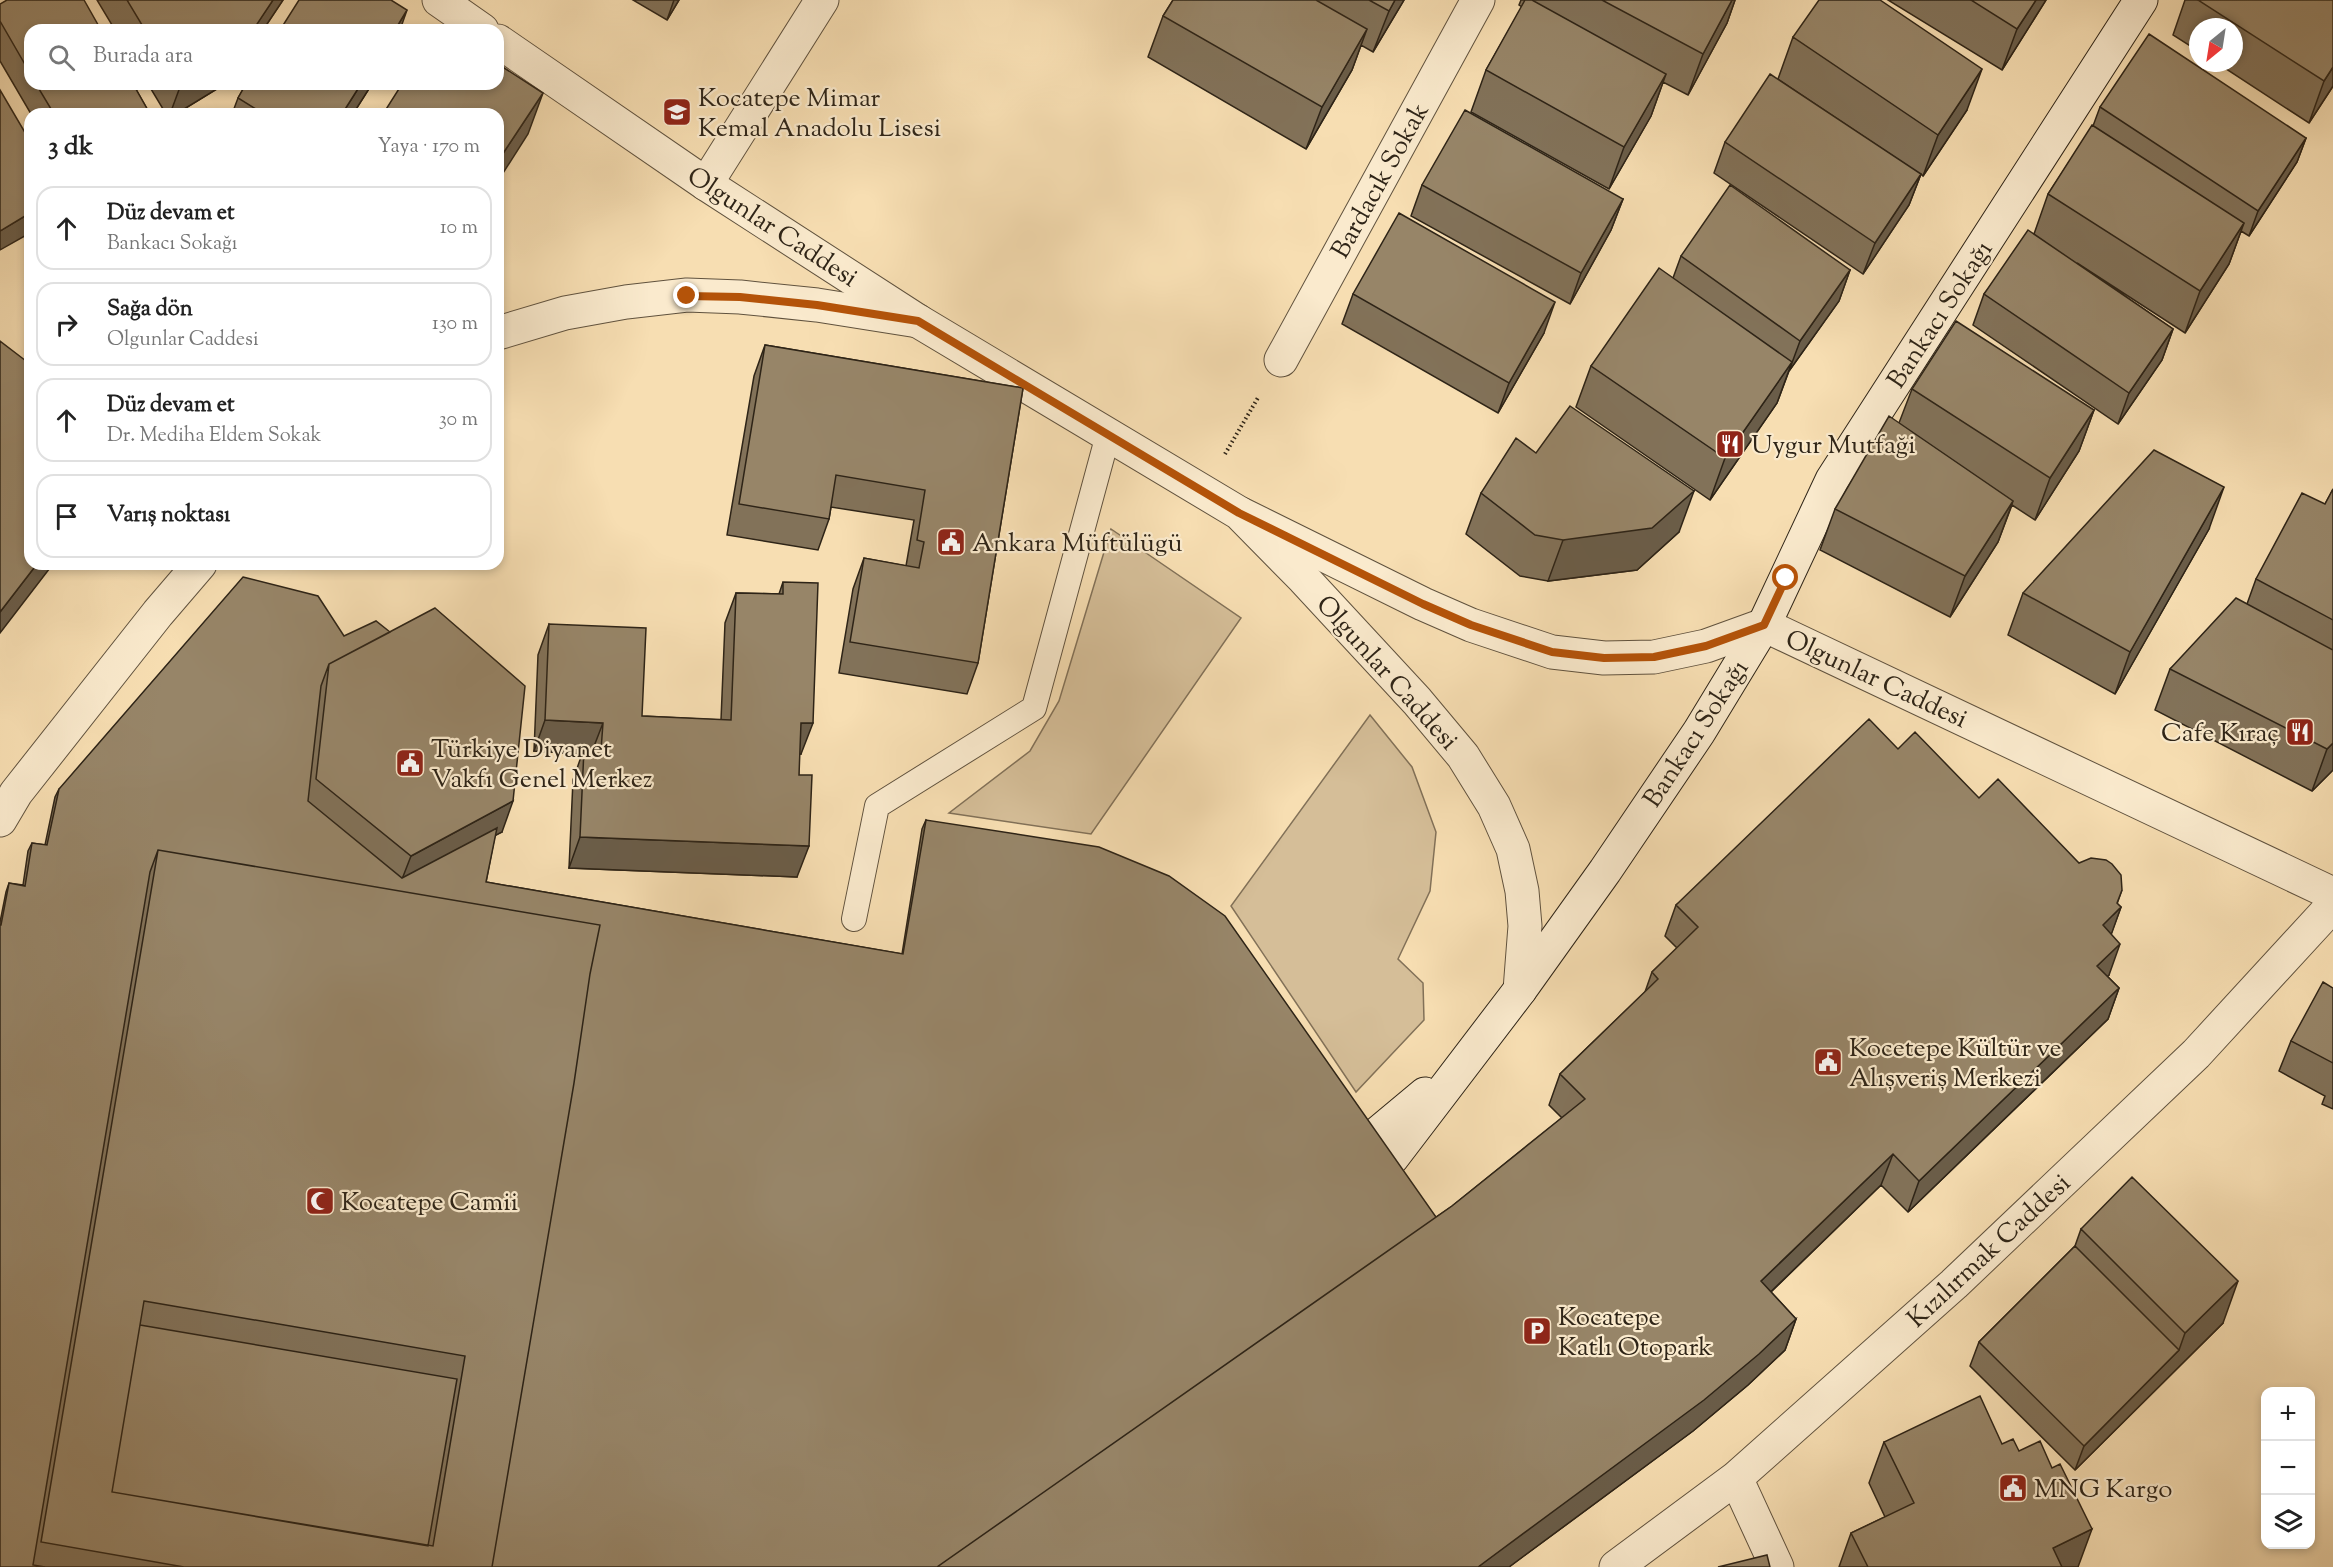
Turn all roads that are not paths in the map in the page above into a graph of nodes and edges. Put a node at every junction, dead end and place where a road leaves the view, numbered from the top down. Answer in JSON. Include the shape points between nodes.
{"nodes":[{"id":1,"x":439,"y":0,"type":"edge"},
{"id":2,"x":822,"y":0,"type":"edge"},
{"id":3,"x":1478,"y":0,"type":"edge"},
{"id":4,"x":2141,"y":0,"type":"edge"},
{"id":5,"x":473,"y":24,"type":"edge"},
{"id":6,"x":504,"y":45,"type":"edge"},
{"id":7,"x":706,"y":184,"type":"junction"},
{"id":8,"x":918,"y":321,"type":"junction"},
{"id":9,"x":504,"y":331,"type":"edge"},
{"id":10,"x":1281,"y":360,"type":"road end"},
{"id":11,"x":1108,"y":435,"type":"junction"},
{"id":12,"x":1239,"y":513,"type":"junction"},
{"id":13,"x":195,"y":570,"type":"edge"},
{"id":14,"x":1764,"y":625,"type":"junction"},
{"id":15,"x":0,"y":820,"type":"edge"},
{"id":16,"x":2333,"y":894,"type":"edge"},
{"id":17,"x":2333,"y":905,"type":"edge"},
{"id":18,"x":854,"y":919,"type":"dead end"},
{"id":19,"x":1520,"y":990,"type":"junction"},
{"id":20,"x":1384,"y":1146,"type":"edge"},
{"id":21,"x":1736,"y":1478,"type":"junction"},
{"id":22,"x":1617,"y":1567,"type":"edge"},
{"id":23,"x":1777,"y":1567,"type":"edge"}],
"edges":[{"from":1,"to":5,"type":"street"},
{"from":2,"to":7,"type":"street"},
{"from":3,"to":10,"type":"street","name":"Bardacık Sokak"},
{"from":4,"to":14,"type":"street","name":"Bankacı Sokağı","via":[[1832,480]]},
{"from":6,"to":7,"type":"street","name":"Olgunlar Caddesi"},
{"from":7,"to":8,"type":"street","name":"Olgunlar Caddesi"},
{"from":8,"to":9,"type":"street","via":[[817,305],[687,296],[565,313]]},
{"from":8,"to":11,"type":"street","name":"Olgunlar Caddesi"},
{"from":11,"to":12,"type":"street","name":"Olgunlar Caddesi"},
{"from":11,"to":18,"type":"lane","via":[[1034,708],[877,806]]},
{"from":12,"to":14,"type":"street","name":"Olgunlar Caddesi","via":[[1423,604],[1552,652],[1604,658],[1654,657],[1706,646]]},
{"from":12,"to":19,"type":"street","name":"Olgunlar Caddesi","via":[[1417,701],[1463,756],[1494,806],[1513,849],[1522,891],[1525,926]]},
{"from":13,"to":15,"type":"street","via":[[16,793]]},
{"from":14,"to":16,"type":"street","name":"Olgunlar Caddesi"},
{"from":14,"to":19,"type":"street","name":"Bankacı Sokağı","via":[[1693,741]]},
{"from":17,"to":21,"type":"street","name":"Kızılırmak Caddesi","via":[[2196,1054],[1954,1284]]},
{"from":19,"to":20,"type":"street","name":"Bankacı Sokağı","via":[[1471,1053]]},
{"from":21,"to":22,"type":"street","name":"Kızılırmak Caddesi"},
{"from":21,"to":23,"type":"street"}]}
